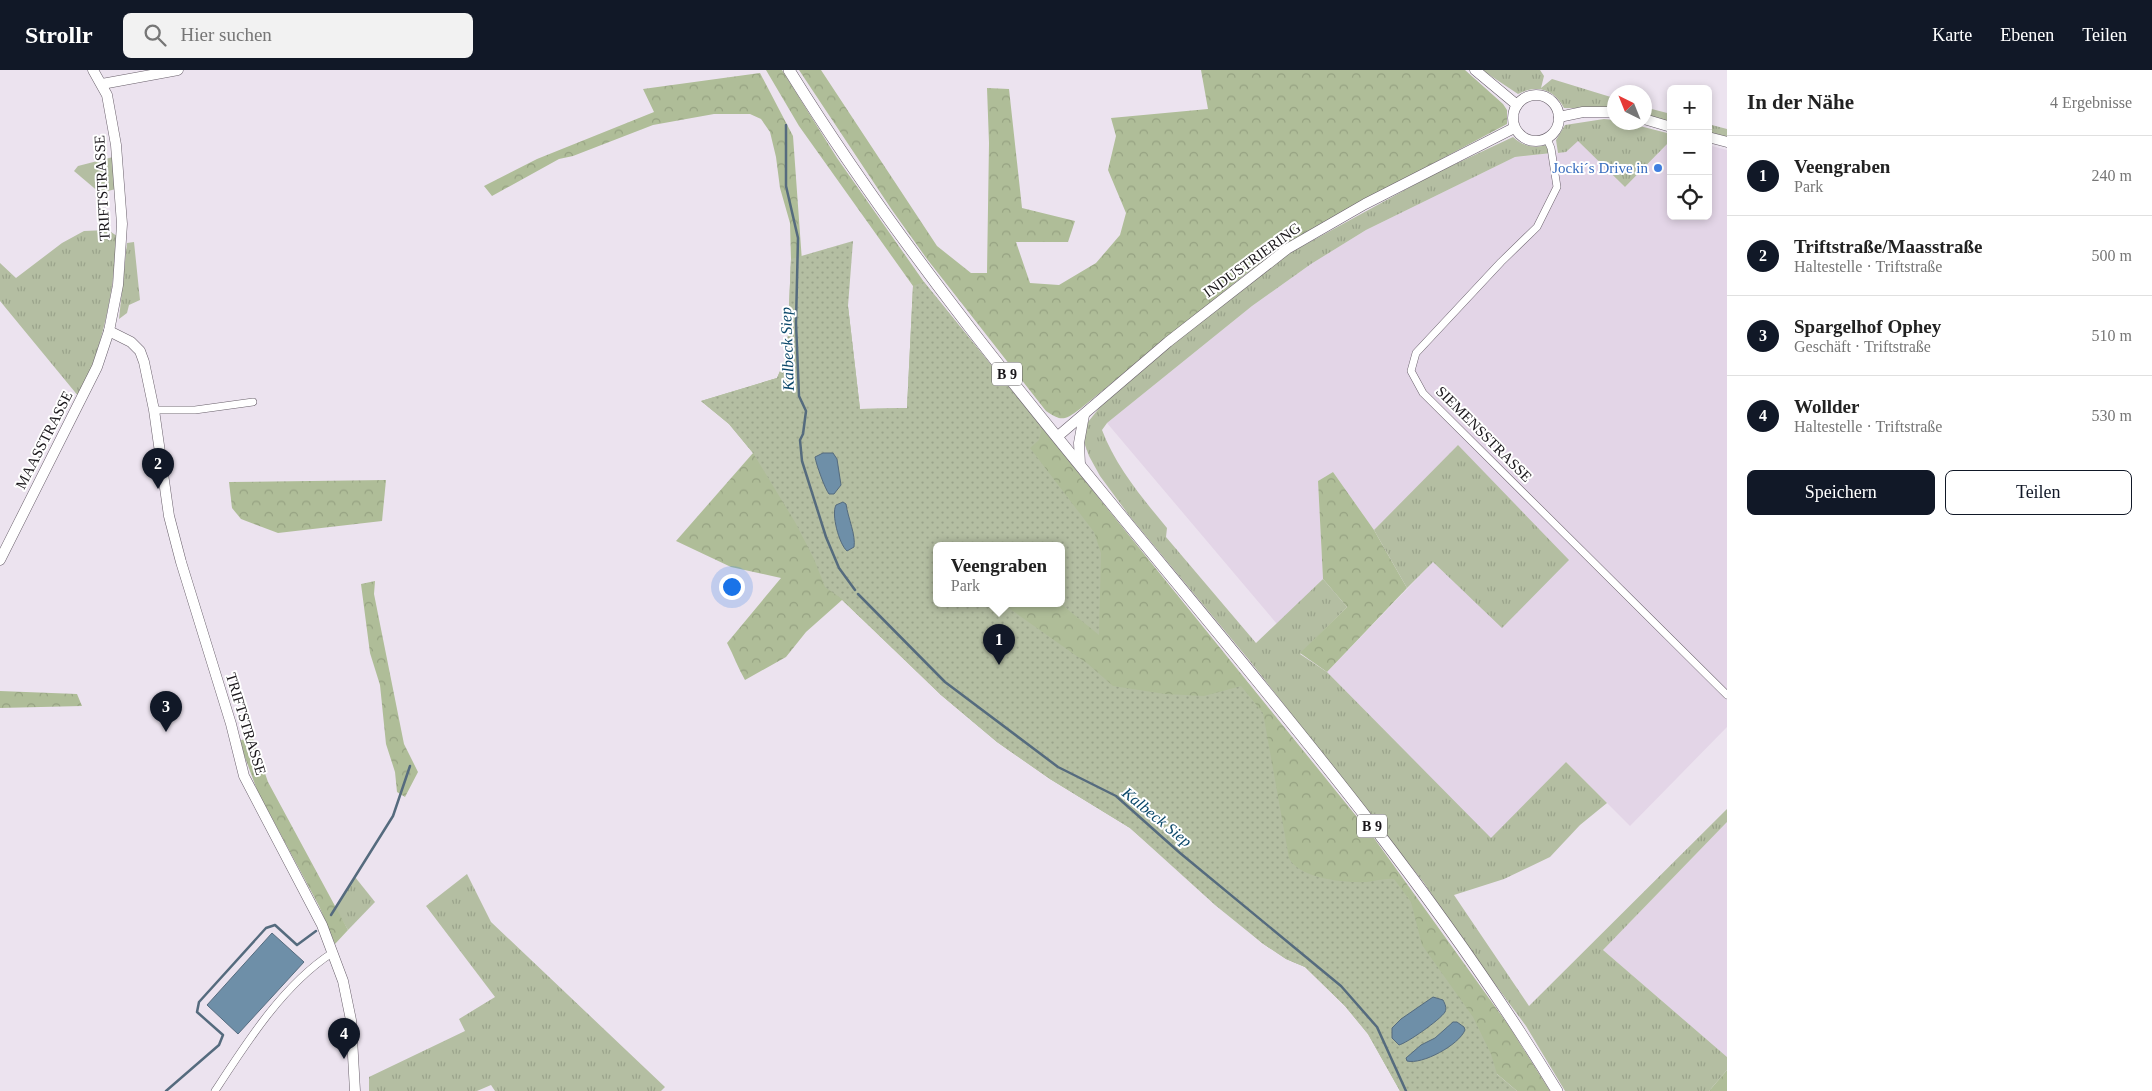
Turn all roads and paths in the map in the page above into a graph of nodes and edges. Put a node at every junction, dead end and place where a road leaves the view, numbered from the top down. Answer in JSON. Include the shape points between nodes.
{"nodes":[{"id":1,"x":93,"y":70,"type":"edge"},
{"id":2,"x":178,"y":70,"type":"edge"},
{"id":3,"x":789,"y":70,"type":"edge"},
{"id":4,"x":1475,"y":70,"type":"edge"},
{"id":5,"x":102,"y":84,"type":"junction"},
{"id":6,"x":1517,"y":105,"type":"junction"},
{"id":7,"x":1607,"y":112,"type":"edge"},
{"id":8,"x":1559,"y":116,"type":"junction"},
{"id":9,"x":1652,"y":122,"type":"edge"},
{"id":10,"x":1667,"y":125,"type":"edge"},
{"id":11,"x":1514,"y":128,"type":"junction"},
{"id":12,"x":1712,"y":138,"type":"edge"},
{"id":13,"x":1547,"y":139,"type":"junction"},
{"id":14,"x":1727,"y":142,"type":"edge"},
{"id":15,"x":109,"y":331,"type":"junction"},
{"id":16,"x":253,"y":402,"type":"dead end"},
{"id":17,"x":154,"y":410,"type":"junction"},
{"id":18,"x":1084,"y":414,"type":"junction"},
{"id":19,"x":1057,"y":437,"type":"junction"},
{"id":20,"x":1080,"y":466,"type":"junction"},
{"id":21,"x":0,"y":560,"type":"edge"},
{"id":22,"x":1727,"y":695,"type":"edge"},
{"id":23,"x":332,"y":953,"type":"junction"},
{"id":24,"x":215,"y":1091,"type":"edge"},
{"id":25,"x":355,"y":1091,"type":"edge"},
{"id":26,"x":1556,"y":1091,"type":"edge"}],
"edges":[{"from":1,"to":5,"type":"street","name":"TRIFTSTRASSE"},
{"from":2,"to":5,"type":"street"},
{"from":3,"to":19,"type":"main road","number":"B 9","via":[[867,191]]},
{"from":4,"to":6,"type":"street"},
{"from":5,"to":15,"type":"street","name":"TRIFTSTRASSE","via":[[112,114],[122,224],[118,285]]},
{"from":6,"to":8,"type":"street","via":[[1529,96],[1543,96],[1554,104]]},
{"from":6,"to":11,"type":"street","via":[[1512,115]]},
{"from":7,"to":8,"type":"street"},
{"from":8,"to":13,"type":"street","via":[[1556,130]]},
{"from":9,"to":10,"type":"street"},
{"from":11,"to":13,"type":"street","via":[[1522,138],[1534,142]]},
{"from":11,"to":18,"type":"street","name":"INDUSTRIERING","via":[[1365,204],[1287,249],[1168,342]]},
{"from":12,"to":14,"type":"street"},
{"from":13,"to":22,"type":"street","name":"SIEMENSSTRASSE","via":[[1557,187],[1537,227],[1416,353],[1411,371],[1423,392]]},
{"from":15,"to":17,"type":"street","name":"TRIFTSTRASSE","via":[[131,342],[140,351]]},
{"from":15,"to":21,"type":"street","name":"MAASSTRASSE","via":[[89,383]]},
{"from":16,"to":17,"type":"street","via":[[195,410]]},
{"from":17,"to":23,"type":"street","name":"TRIFTSTRASSE","via":[[168,516],[244,776],[319,918]]},
{"from":18,"to":19,"type":"street","name":"INDUSTRIERING"},
{"from":18,"to":20,"type":"street","via":[[1078,443]]},
{"from":19,"to":20,"type":"main road","number":"B 9"},
{"from":20,"to":26,"type":"main road","number":"B 9","via":[[1409,874],[1484,978]]},
{"from":23,"to":24,"type":"street","via":[[312,967],[262,1022]]},
{"from":23,"to":25,"type":"street","name":"TRIFTSTRASSE","via":[[349,1001]]}]}
